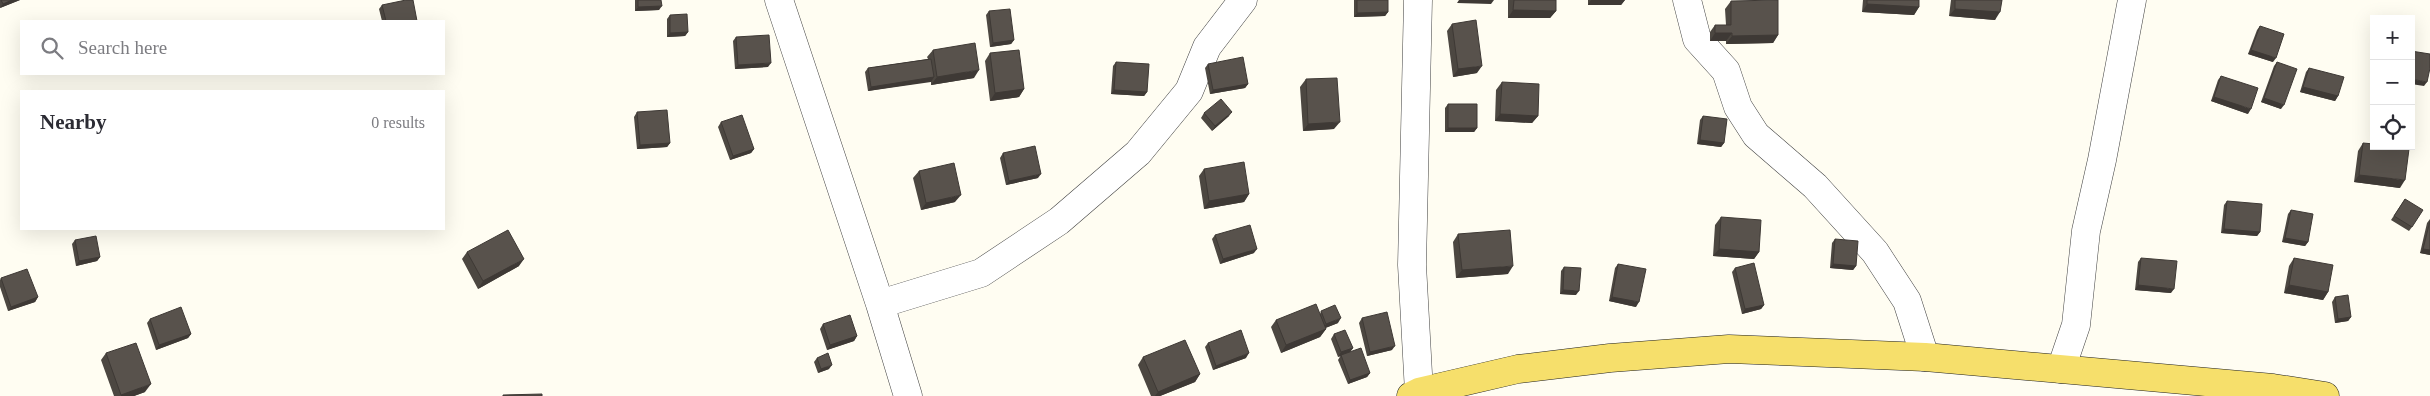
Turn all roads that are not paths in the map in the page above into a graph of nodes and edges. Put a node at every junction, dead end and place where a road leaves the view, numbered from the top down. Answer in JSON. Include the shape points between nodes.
{"nodes":[{"id":1,"x":778,"y":0,"type":"edge"},
{"id":2,"x":1243,"y":0,"type":"edge"},
{"id":3,"x":1418,"y":0,"type":"edge"},
{"id":4,"x":1687,"y":0,"type":"edge"},
{"id":5,"x":2132,"y":0,"type":"edge"},
{"id":6,"x":880,"y":304,"type":"junction"},
{"id":7,"x":1925,"y":357,"type":"junction"},
{"id":8,"x":2061,"y":369,"type":"junction"},
{"id":9,"x":1415,"y":394,"type":"edge"},
{"id":10,"x":908,"y":396,"type":"edge"},
{"id":11,"x":2325,"y":396,"type":"edge"}],
"edges":[{"from":1,"to":6,"type":"street"},
{"from":2,"to":6,"type":"street","via":[[1207,47],[1189,91],[1138,153],[1059,221],[981,273]]},
{"from":3,"to":9,"type":"street","via":[[1412,265]]},
{"from":4,"to":7,"type":"street","via":[[1697,39],[1726,71],[1738,107],[1756,135],[1815,186],[1875,252],[1907,301]]},
{"from":5,"to":8,"type":"street","via":[[2086,231],[2076,325]]},
{"from":6,"to":10,"type":"street"},
{"from":7,"to":8,"type":"main road"},
{"from":7,"to":9,"type":"main road","via":[[1730,349],[1518,369]]},
{"from":8,"to":11,"type":"main road","via":[[2274,388]]}]}
